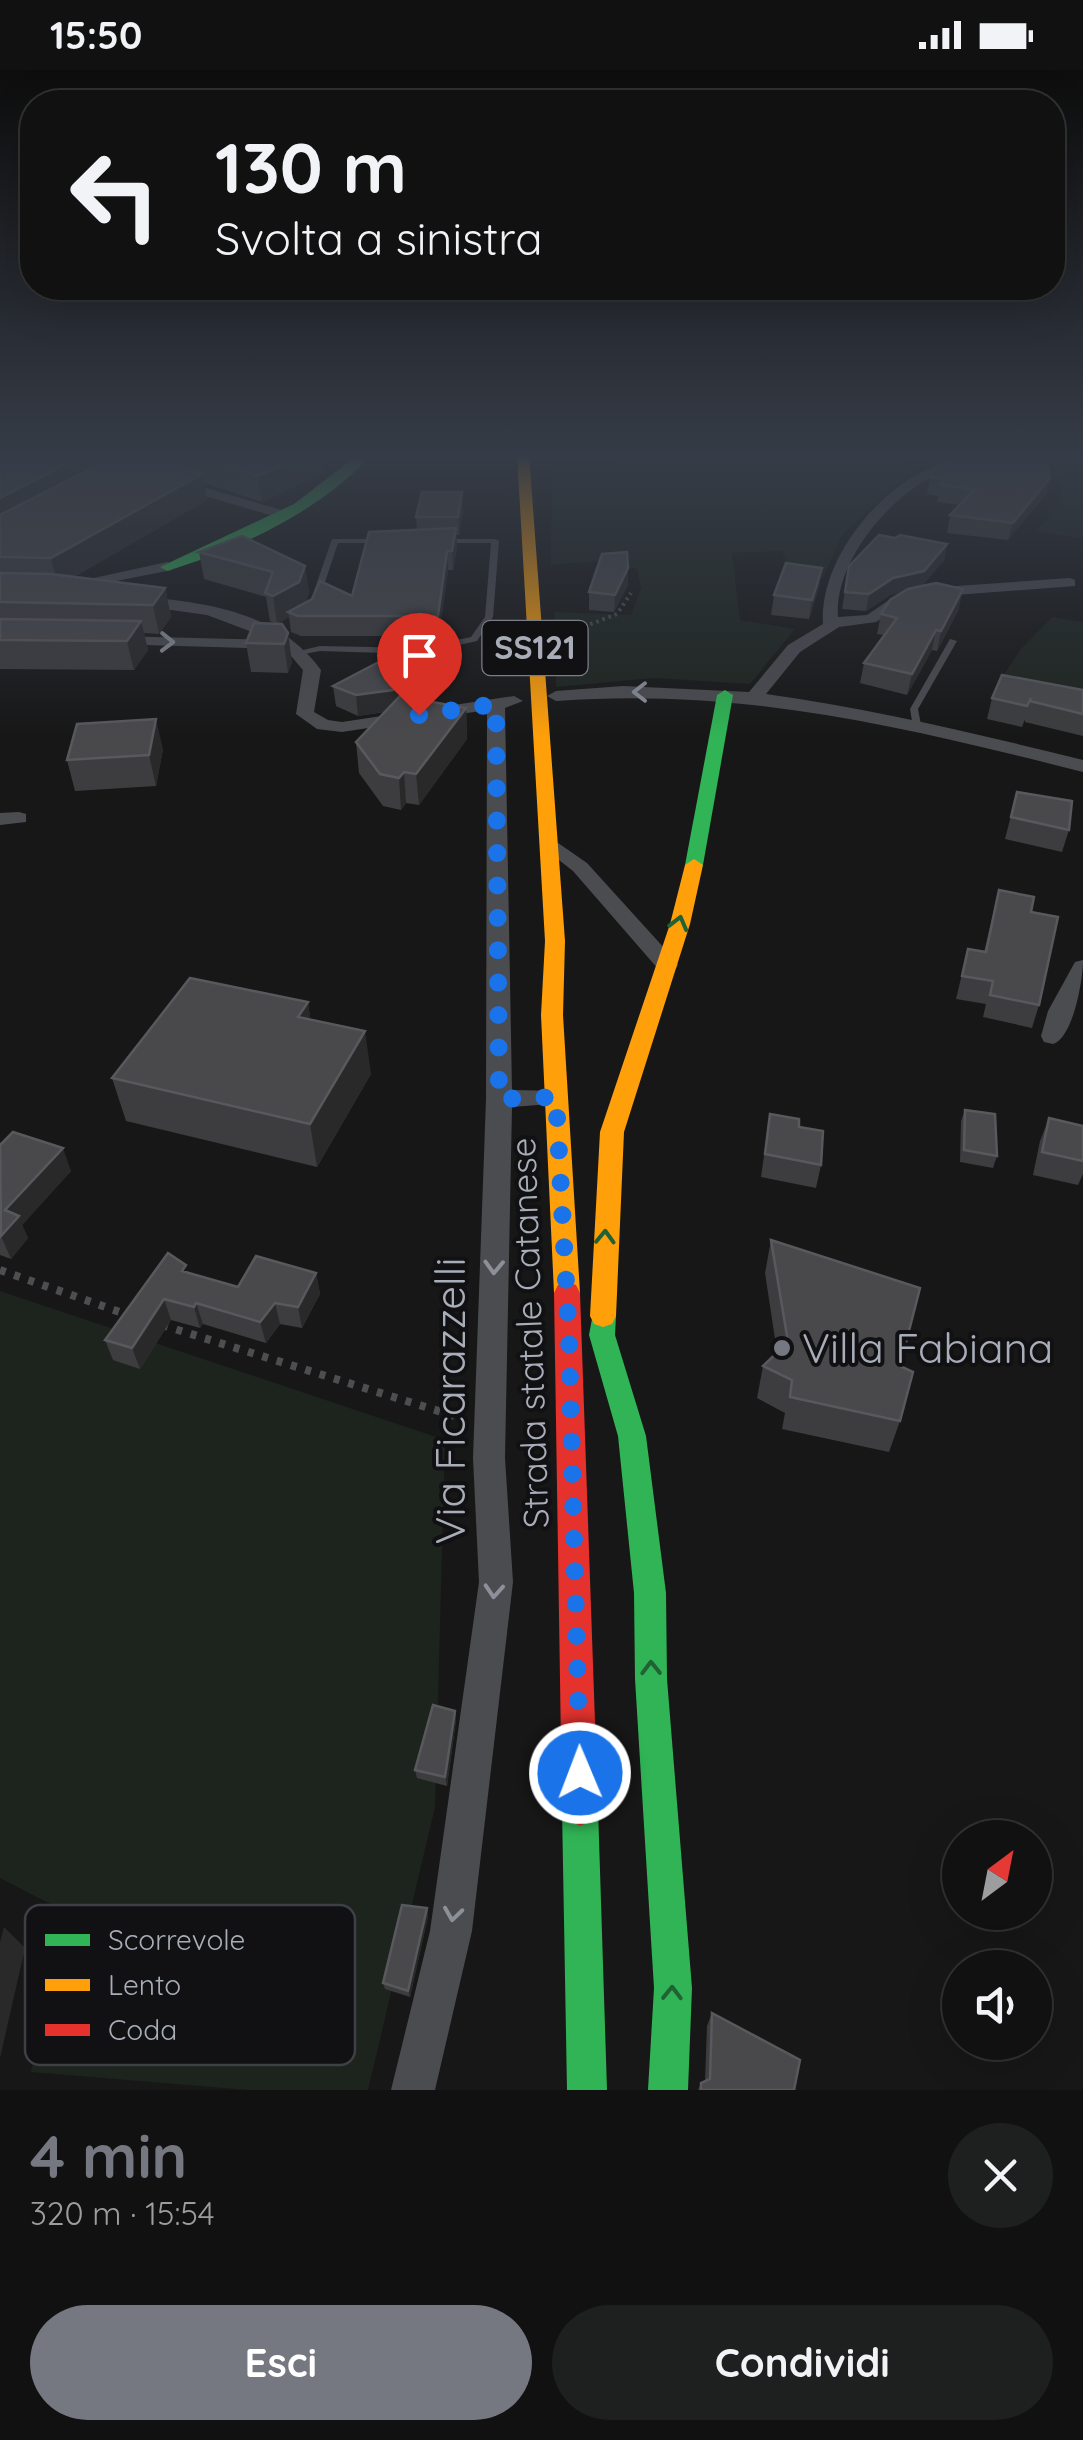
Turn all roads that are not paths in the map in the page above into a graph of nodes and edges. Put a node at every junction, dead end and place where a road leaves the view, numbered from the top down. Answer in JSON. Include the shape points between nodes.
{"nodes":[{"id":1,"x":215,"y":548,"type":"edge"},
{"id":2,"x":332,"y":548,"type":"edge"},
{"id":3,"x":494,"y":548,"type":"edge"},
{"id":4,"x":529,"y":548,"type":"edge"},
{"id":5,"x":853,"y":548,"type":"edge"},
{"id":6,"x":167,"y":567,"type":"joint"},
{"id":7,"x":125,"y":582,"type":"junction"},
{"id":8,"x":1070,"y":584,"type":"dead end"},
{"id":9,"x":105,"y":599,"type":"junction"},
{"id":10,"x":144,"y":602,"type":"junction"},
{"id":11,"x":310,"y":613,"type":"edge"},
{"id":12,"x":830,"y":622,"type":"junction"},
{"id":13,"x":288,"y":640,"type":"junction"},
{"id":14,"x":98,"y":641,"type":"edge"},
{"id":15,"x":953,"y":641,"type":"dead end"},
{"id":16,"x":562,"y":695,"type":"road end"},
{"id":17,"x":724,"y":695,"type":"junction"},
{"id":18,"x":752,"y":700,"type":"junction"},
{"id":19,"x":916,"y":725,"type":"junction"},
{"id":20,"x":1083,"y":766,"type":"edge"},
{"id":21,"x":548,"y":842,"type":"junction"},
{"id":22,"x":667,"y":965,"type":"junction"},
{"id":23,"x":1083,"y":967,"type":"edge"},
{"id":24,"x":1053,"y":1036,"type":"dead end"},
{"id":25,"x":556,"y":1097,"type":"junction"},
{"id":26,"x":499,"y":1099,"type":"junction"},
{"id":27,"x":413,"y":2090,"type":"edge"},
{"id":28,"x":587,"y":2090,"type":"edge"},
{"id":29,"x":668,"y":2090,"type":"edge"}],
"edges":[{"from":1,"to":6,"type":"main road"},
{"from":2,"to":11,"type":"lane"},
{"from":3,"to":13,"type":"lane","via":[[489,617],[474,638],[419,651],[320,648]]},
{"from":4,"to":21,"type":"main road","name":"Strada statale Catanese","number":"SS121"},
{"from":5,"to":12,"type":"street","via":[[827,600]]},
{"from":6,"to":7,"type":"street"},
{"from":7,"to":9,"type":"street"},
{"from":7,"to":9,"type":"street","via":[[48,591]]},
{"from":7,"to":10,"type":"street"},
{"from":8,"to":12,"type":"street","via":[[916,597],[865,620]]},
{"from":9,"to":10,"type":"street"},
{"from":10,"to":13,"type":"street","via":[[218,614]]},
{"from":12,"to":18,"type":"street","via":[[784,653]]},
{"from":14,"to":13,"type":"street","one_way":true},
{"from":13,"to":26,"type":"street","name":"Via Ficarazzelli","via":[[313,678],[305,714],[323,726],[505,702]]},
{"from":15,"to":19,"type":"lane","via":[[914,709]]},
{"from":17,"to":16,"type":"street","one_way":true},
{"from":17,"to":18,"type":"street"},
{"from":22,"to":17,"type":"main road","one_way":true,"via":[[705,817]]},
{"from":18,"to":19,"type":"street"},
{"from":19,"to":20,"type":"street"},
{"from":21,"to":22,"type":"street","via":[[580,867]]},
{"from":21,"to":25,"type":"main road","name":"Strada statale Catanese","number":"SS121"},
{"from":29,"to":22,"type":"main road","one_way":true,"via":[[673,1988],[650,1593],[632,1436],[602,1334],[612,1132]]},
{"from":23,"to":24,"type":"street"},
{"from":25,"to":26,"type":"street"},
{"from":25,"to":28,"type":"main road","name":"Strada statale Catanese","number":"SS121","via":[[569,1337]]},
{"from":26,"to":27,"type":"street","name":"Via Ficarazzelli","one_way":true,"via":[[490,1427],[496,1582],[451,1931]]}]}
